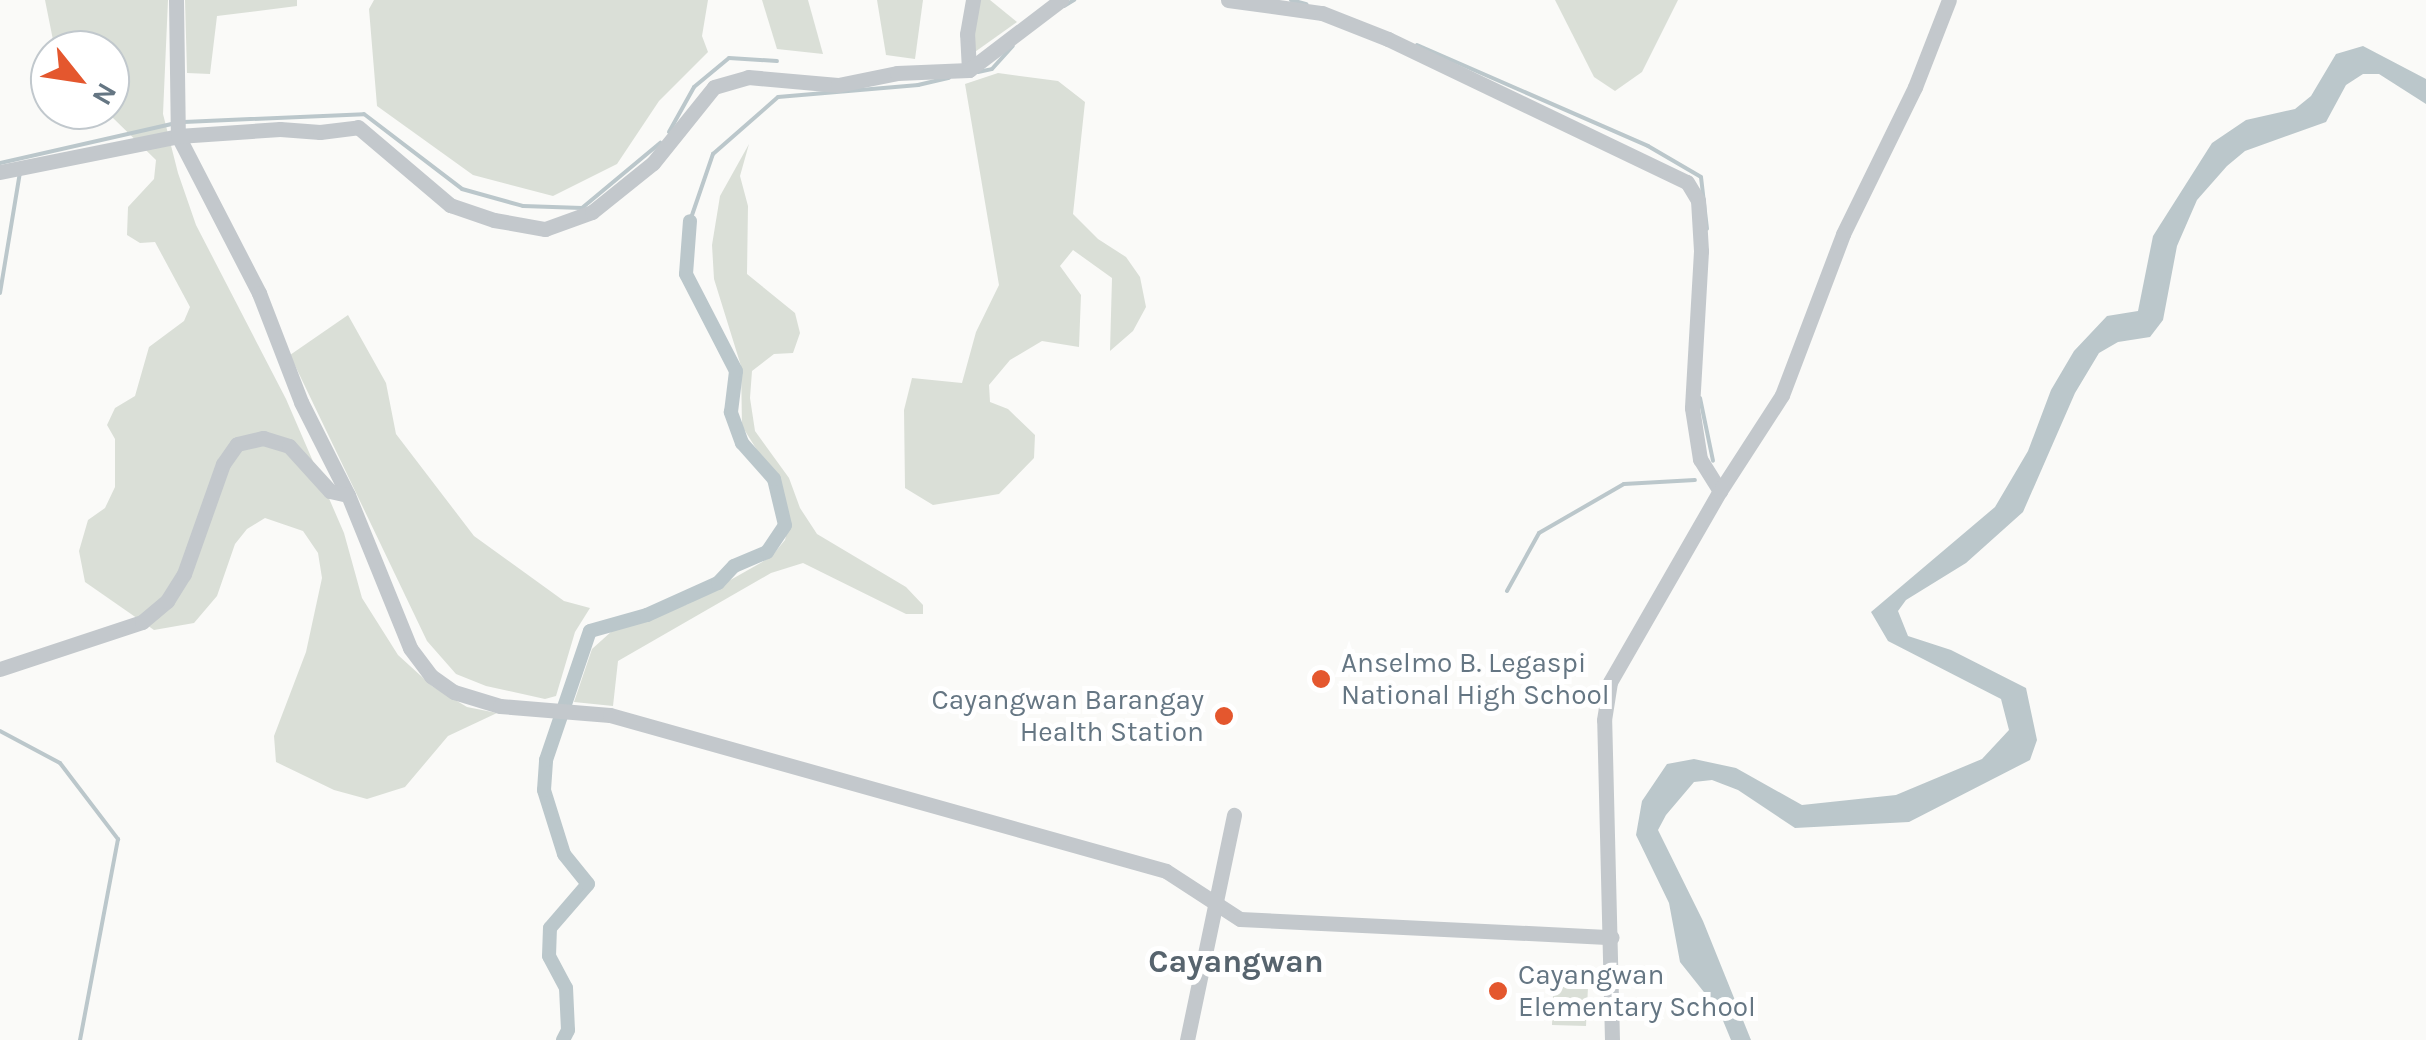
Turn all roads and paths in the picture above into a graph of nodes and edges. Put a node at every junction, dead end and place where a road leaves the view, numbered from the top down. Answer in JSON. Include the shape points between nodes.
{"nodes":[{"id":1,"x":176,"y":0,"type":"edge"},
{"id":2,"x":972,"y":0,"type":"edge"},
{"id":3,"x":1061,"y":0,"type":"edge"},
{"id":4,"x":1228,"y":0,"type":"edge"},
{"id":5,"x":1948,"y":0,"type":"edge"},
{"id":6,"x":969,"y":70,"type":"junction"},
{"id":7,"x":178,"y":136,"type":"junction"},
{"id":8,"x":0,"y":172,"type":"edge"},
{"id":9,"x":1720,"y":491,"type":"junction"},
{"id":10,"x":348,"y":495,"type":"junction"},
{"id":11,"x":0,"y":669,"type":"edge"},
{"id":12,"x":1234,"y":815,"type":"dead end"},
{"id":13,"x":1215,"y":906,"type":"junction"},
{"id":14,"x":1612,"y":936,"type":"junction"},
{"id":15,"x":1188,"y":1040,"type":"edge"},
{"id":16,"x":1612,"y":1040,"type":"edge"}],
"edges":[{"from":1,"to":7,"type":"street"},
{"from":2,"to":6,"type":"street"},
{"from":3,"to":6,"type":"street"},
{"from":4,"to":9,"type":"street","via":[[1322,13],[1388,39],[1687,182],[1698,200],[1701,250],[1692,408],[1700,459]]},
{"from":5,"to":9,"type":"street","via":[[1915,86],[1843,234],[1782,394]]},
{"from":6,"to":7,"type":"street","via":[[897,73],[838,85],[748,76],[714,87],[652,162],[592,212],[544,229],[450,204],[358,127]]},
{"from":7,"to":8,"type":"street"},
{"from":7,"to":10,"type":"street","via":[[259,293],[301,402]]},
{"from":9,"to":14,"type":"street","via":[[1610,682],[1604,720]]},
{"from":10,"to":11,"type":"street","via":[[330,491],[289,446],[263,438],[238,444],[223,464],[184,574],[167,601],[142,622]]},
{"from":10,"to":13,"type":"street","via":[[410,648],[431,676],[473,700],[610,715],[1166,872]]},
{"from":12,"to":13,"type":"street"},
{"from":13,"to":14,"type":"street","via":[[1240,919]]},
{"from":13,"to":15,"type":"street"},
{"from":14,"to":16,"type":"street"}]}
